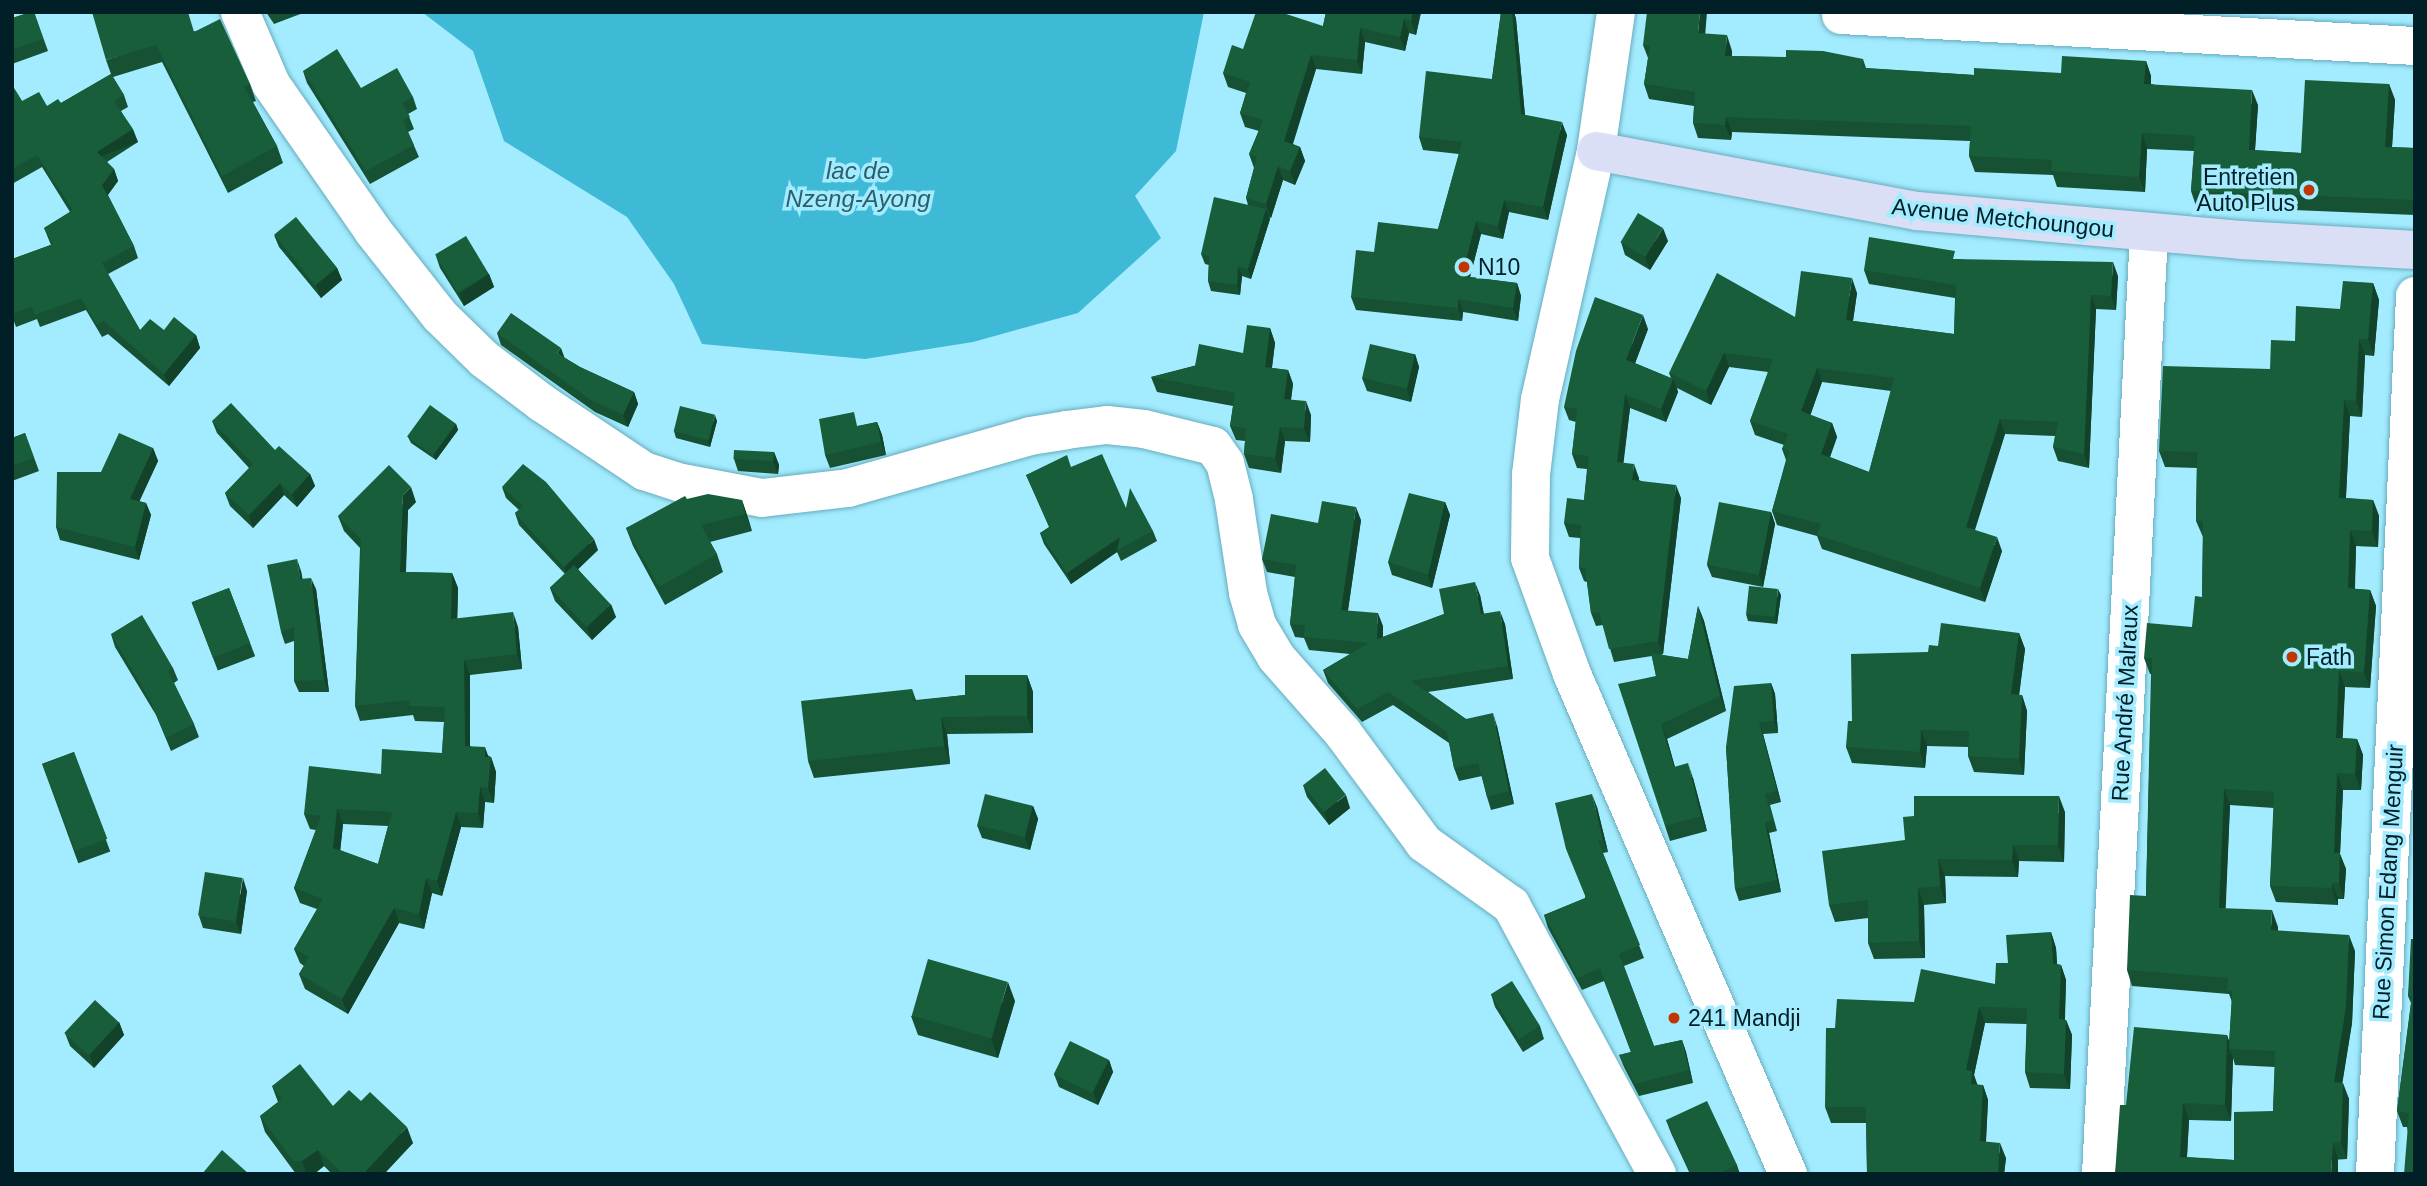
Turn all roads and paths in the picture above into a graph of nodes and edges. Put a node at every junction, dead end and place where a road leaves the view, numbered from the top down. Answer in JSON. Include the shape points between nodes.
{"nodes":[{"id":1,"x":240,"y":12,"type":"edge"},
{"id":2,"x":1616,"y":12,"type":"edge"},
{"id":3,"x":1841,"y":15,"type":"dead end"},
{"id":4,"x":2415,"y":46,"type":"edge"},
{"id":5,"x":1597,"y":151,"type":"junction"},
{"id":6,"x":2149,"y":232,"type":"junction"},
{"id":7,"x":2415,"y":250,"type":"edge"},
{"id":8,"x":2415,"y":296,"type":"edge"},
{"id":9,"x":1657,"y":1174,"type":"edge"},
{"id":10,"x":1788,"y":1174,"type":"edge"},
{"id":11,"x":2101,"y":1174,"type":"edge"},
{"id":12,"x":2375,"y":1174,"type":"edge"}],
"edges":[{"from":1,"to":9,"type":"street","via":[[271,84],[373,231],[440,316],[484,359],[542,404],[645,471],[694,486],[762,498],[848,488],[950,463],[1030,436],[1080,428],[1144,429],[1213,446],[1225,463],[1257,625],[1276,657],[1343,733],[1424,843],[1511,905]]},
{"from":2,"to":5,"type":"street"},
{"from":3,"to":4,"type":"street"},
{"from":5,"to":6,"type":"main road","name":"Avenue Metchoungou","via":[[1884,207]]},
{"from":5,"to":10,"type":"street","via":[[1541,399],[1531,474],[1530,558],[1572,674]]},
{"from":6,"to":7,"type":"main road","name":"Avenue Metchoungou"},
{"from":6,"to":11,"type":"street","name":"Rue André Malraux"},
{"from":8,"to":12,"type":"street","name":"Rue Simon Edang Menguir"}]}
